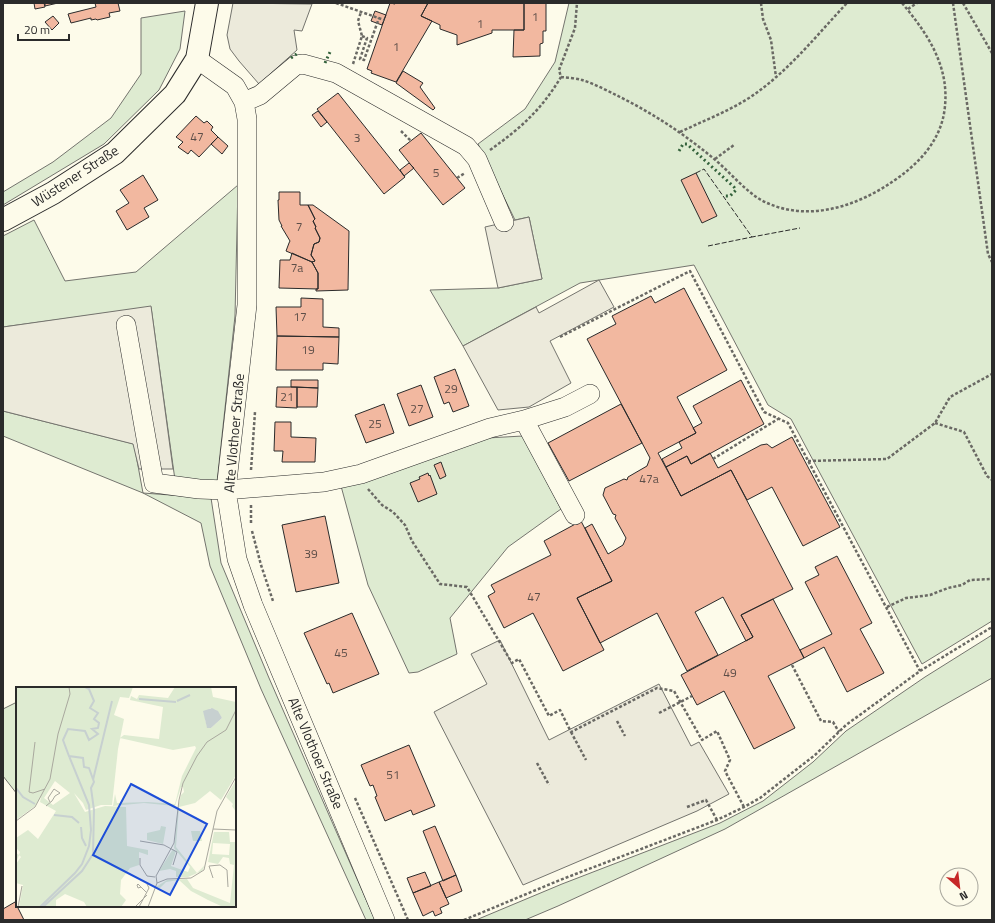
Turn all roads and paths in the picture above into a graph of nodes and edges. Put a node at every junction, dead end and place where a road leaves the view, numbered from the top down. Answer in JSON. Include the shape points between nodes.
{"nodes":[{"id":1,"x":207,"y":3,"type":"edge"},
{"id":2,"x":336,"y":3,"type":"edge"},
{"id":3,"x":577,"y":3,"type":"edge"},
{"id":4,"x":761,"y":3,"type":"edge"},
{"id":5,"x":847,"y":3,"type":"edge"},
{"id":6,"x":902,"y":3,"type":"edge"},
{"id":7,"x":916,"y":3,"type":"edge"},
{"id":8,"x":953,"y":3,"type":"edge"},
{"id":9,"x":963,"y":3,"type":"edge"},
{"id":10,"x":908,"y":9,"type":"junction"},
{"id":11,"x":361,"y":12,"type":"junction"},
{"id":12,"x":379,"y":18,"type":"junction"},
{"id":13,"x":384,"y":20,"type":"dead end"},
{"id":14,"x":362,"y":36,"type":"junction"},
{"id":15,"x":992,"y":53,"type":"edge"},
{"id":16,"x":197,"y":59,"type":"junction"},
{"id":17,"x":776,"y":77,"type":"junction"},
{"id":18,"x":561,"y":78,"type":"junction"},
{"id":19,"x":348,"y":80,"type":"junction"},
{"id":20,"x":244,"y":102,"type":"junction"},
{"id":21,"x":680,"y":132,"type":"junction"},
{"id":22,"x":734,"y":145,"type":"dead end"},
{"id":23,"x":477,"y":159,"type":"junction"},
{"id":24,"x":715,"y":159,"type":"junction"},
{"id":25,"x":3,"y":220,"type":"edge"},
{"id":26,"x":504,"y":222,"type":"dead end"},
{"id":27,"x":992,"y":262,"type":"edge"},
{"id":28,"x":126,"y":326,"type":"dead end"},
{"id":29,"x":560,"y":338,"type":"dead end"},
{"id":30,"x":992,"y":374,"type":"edge"},
{"id":31,"x":590,"y":394,"type":"dead end"},
{"id":32,"x":255,"y":404,"type":"dead end"},
{"id":33,"x":778,"y":419,"type":"junction"},
{"id":34,"x":524,"y":420,"type":"junction"},
{"id":35,"x":935,"y":423,"type":"junction"},
{"id":36,"x":713,"y":458,"type":"dead end"},
{"id":37,"x":808,"y":461,"type":"junction"},
{"id":38,"x":361,"y":474,"type":"junction"},
{"id":39,"x":992,"y":480,"type":"edge"},
{"id":40,"x":250,"y":488,"type":"junction"},
{"id":41,"x":226,"y":490,"type":"junction"},
{"id":42,"x":575,"y":515,"type":"dead end"},
{"id":43,"x":992,"y":579,"type":"edge"},
{"id":44,"x":887,"y":607,"type":"junction"},
{"id":45,"x":275,"y":608,"type":"dead end"},
{"id":46,"x":992,"y":627,"type":"edge"},
{"id":47,"x":792,"y":665,"type":"dead end"},
{"id":48,"x":920,"y":671,"type":"junction"},
{"id":49,"x":692,"y":696,"type":"dead end"},
{"id":50,"x":680,"y":702,"type":"junction"},
{"id":51,"x":659,"y":713,"type":"dead end"},
{"id":52,"x":617,"y":721,"type":"dead end"},
{"id":53,"x":571,"y":732,"type":"junction"},
{"id":54,"x":839,"y":732,"type":"junction"},
{"id":55,"x":624,"y":736,"type":"dead end"},
{"id":56,"x":586,"y":760,"type":"dead end"},
{"id":57,"x":537,"y":763,"type":"dead end"},
{"id":58,"x":549,"y":785,"type":"dead end"},
{"id":59,"x":355,"y":797,"type":"dead end"},
{"id":60,"x":686,"y":807,"type":"dead end"},
{"id":61,"x":744,"y":807,"type":"junction"},
{"id":62,"x":717,"y":820,"type":"junction"},
{"id":63,"x":385,"y":920,"type":"edge"},
{"id":64,"x":408,"y":920,"type":"edge"},
{"id":65,"x":464,"y":920,"type":"edge"}],
"edges":[{"from":1,"to":16,"type":"main road","name":"Wüstener Straße"},
{"from":2,"to":11,"type":"path"},
{"from":3,"to":18,"type":"path","via":[[575,28],[560,70]]},
{"from":4,"to":17,"type":"path","via":[[771,40]]},
{"from":5,"to":17,"type":"path"},
{"from":6,"to":10,"type":"path"},
{"from":7,"to":10,"type":"path"},
{"from":8,"to":27,"type":"path","via":[[988,254]]},
{"from":9,"to":15,"type":"path"},
{"from":10,"to":24,"type":"path","via":[[925,31],[938,56],[946,99],[944,116],[929,150],[899,178],[859,200],[807,212],[779,207],[761,199]]},
{"from":11,"to":12,"type":"path"},
{"from":11,"to":14,"type":"path","via":[[358,21]]},
{"from":12,"to":13,"type":"path"},
{"from":12,"to":14,"type":"path","via":[[364,60],[360,58],[367,38]]},
{"from":14,"to":19,"type":"path"},
{"from":16,"to":20,"type":"street","name":"Alte Vlothoer Straße","via":[[236,86]]},
{"from":16,"to":25,"type":"main road","name":"Wüstener Straße","via":[[175,94],[115,153],[53,193]]},
{"from":17,"to":21,"type":"path","via":[[748,98]]},
{"from":18,"to":21,"type":"path","via":[[581,79],[606,89]]},
{"from":18,"to":23,"type":"path","via":[[527,122]]},
{"from":19,"to":20,"type":"street","via":[[329,71],[303,64],[296,65],[260,95]]},
{"from":19,"to":23,"type":"street","via":[[466,146]]},
{"from":20,"to":41,"type":"street","name":"Alte Vlothoer Straße","via":[[247,120],[247,305]]},
{"from":21,"to":24,"type":"path"},
{"from":22,"to":24,"type":"path"},
{"from":23,"to":26,"type":"street"},
{"from":28,"to":41,"type":"street","via":[[154,483]]},
{"from":29,"to":33,"type":"path","via":[[690,271],[764,412]]},
{"from":30,"to":35,"type":"path","via":[[950,397]]},
{"from":31,"to":34,"type":"street","via":[[565,407]]},
{"from":32,"to":40,"type":"path"},
{"from":33,"to":36,"type":"path"},
{"from":33,"to":37,"type":"path","via":[[788,423]]},
{"from":34,"to":38,"type":"street","via":[[490,428]]},
{"from":34,"to":42,"type":"street"},
{"from":35,"to":37,"type":"path","via":[[887,459]]},
{"from":35,"to":39,"type":"path","via":[[964,432],[987,476]]},
{"from":37,"to":44,"type":"path"},
{"from":38,"to":40,"type":"street","via":[[324,482]]},
{"from":38,"to":53,"type":"path","via":[[370,492],[405,525],[412,541],[440,584],[467,587],[512,663],[519,659],[549,716],[560,710]]},
{"from":40,"to":41,"type":"street"},
{"from":40,"to":45,"type":"path","via":[[251,526]]},
{"from":41,"to":63,"type":"street","name":"Alte Vlothoer Straße","via":[[237,559],[253,605]]},
{"from":43,"to":44,"type":"path","via":[[970,580],[930,595],[906,598]]},
{"from":44,"to":48,"type":"path"},
{"from":46,"to":48,"type":"path"},
{"from":47,"to":54,"type":"path","via":[[821,721],[833,722]]},
{"from":48,"to":54,"type":"path"},
{"from":49,"to":50,"type":"path"},
{"from":50,"to":51,"type":"path"},
{"from":50,"to":53,"type":"path","via":[[674,691],[657,688]]},
{"from":50,"to":61,"type":"path","via":[[702,740],[717,731],[730,760],[725,771]]},
{"from":52,"to":55,"type":"path"},
{"from":53,"to":56,"type":"path"},
{"from":54,"to":61,"type":"path","via":[[786,778]]},
{"from":57,"to":58,"type":"path"},
{"from":59,"to":64,"type":"path"},
{"from":60,"to":62,"type":"path","via":[[706,800]]},
{"from":61,"to":62,"type":"path"},
{"from":62,"to":65,"type":"path"}]}
